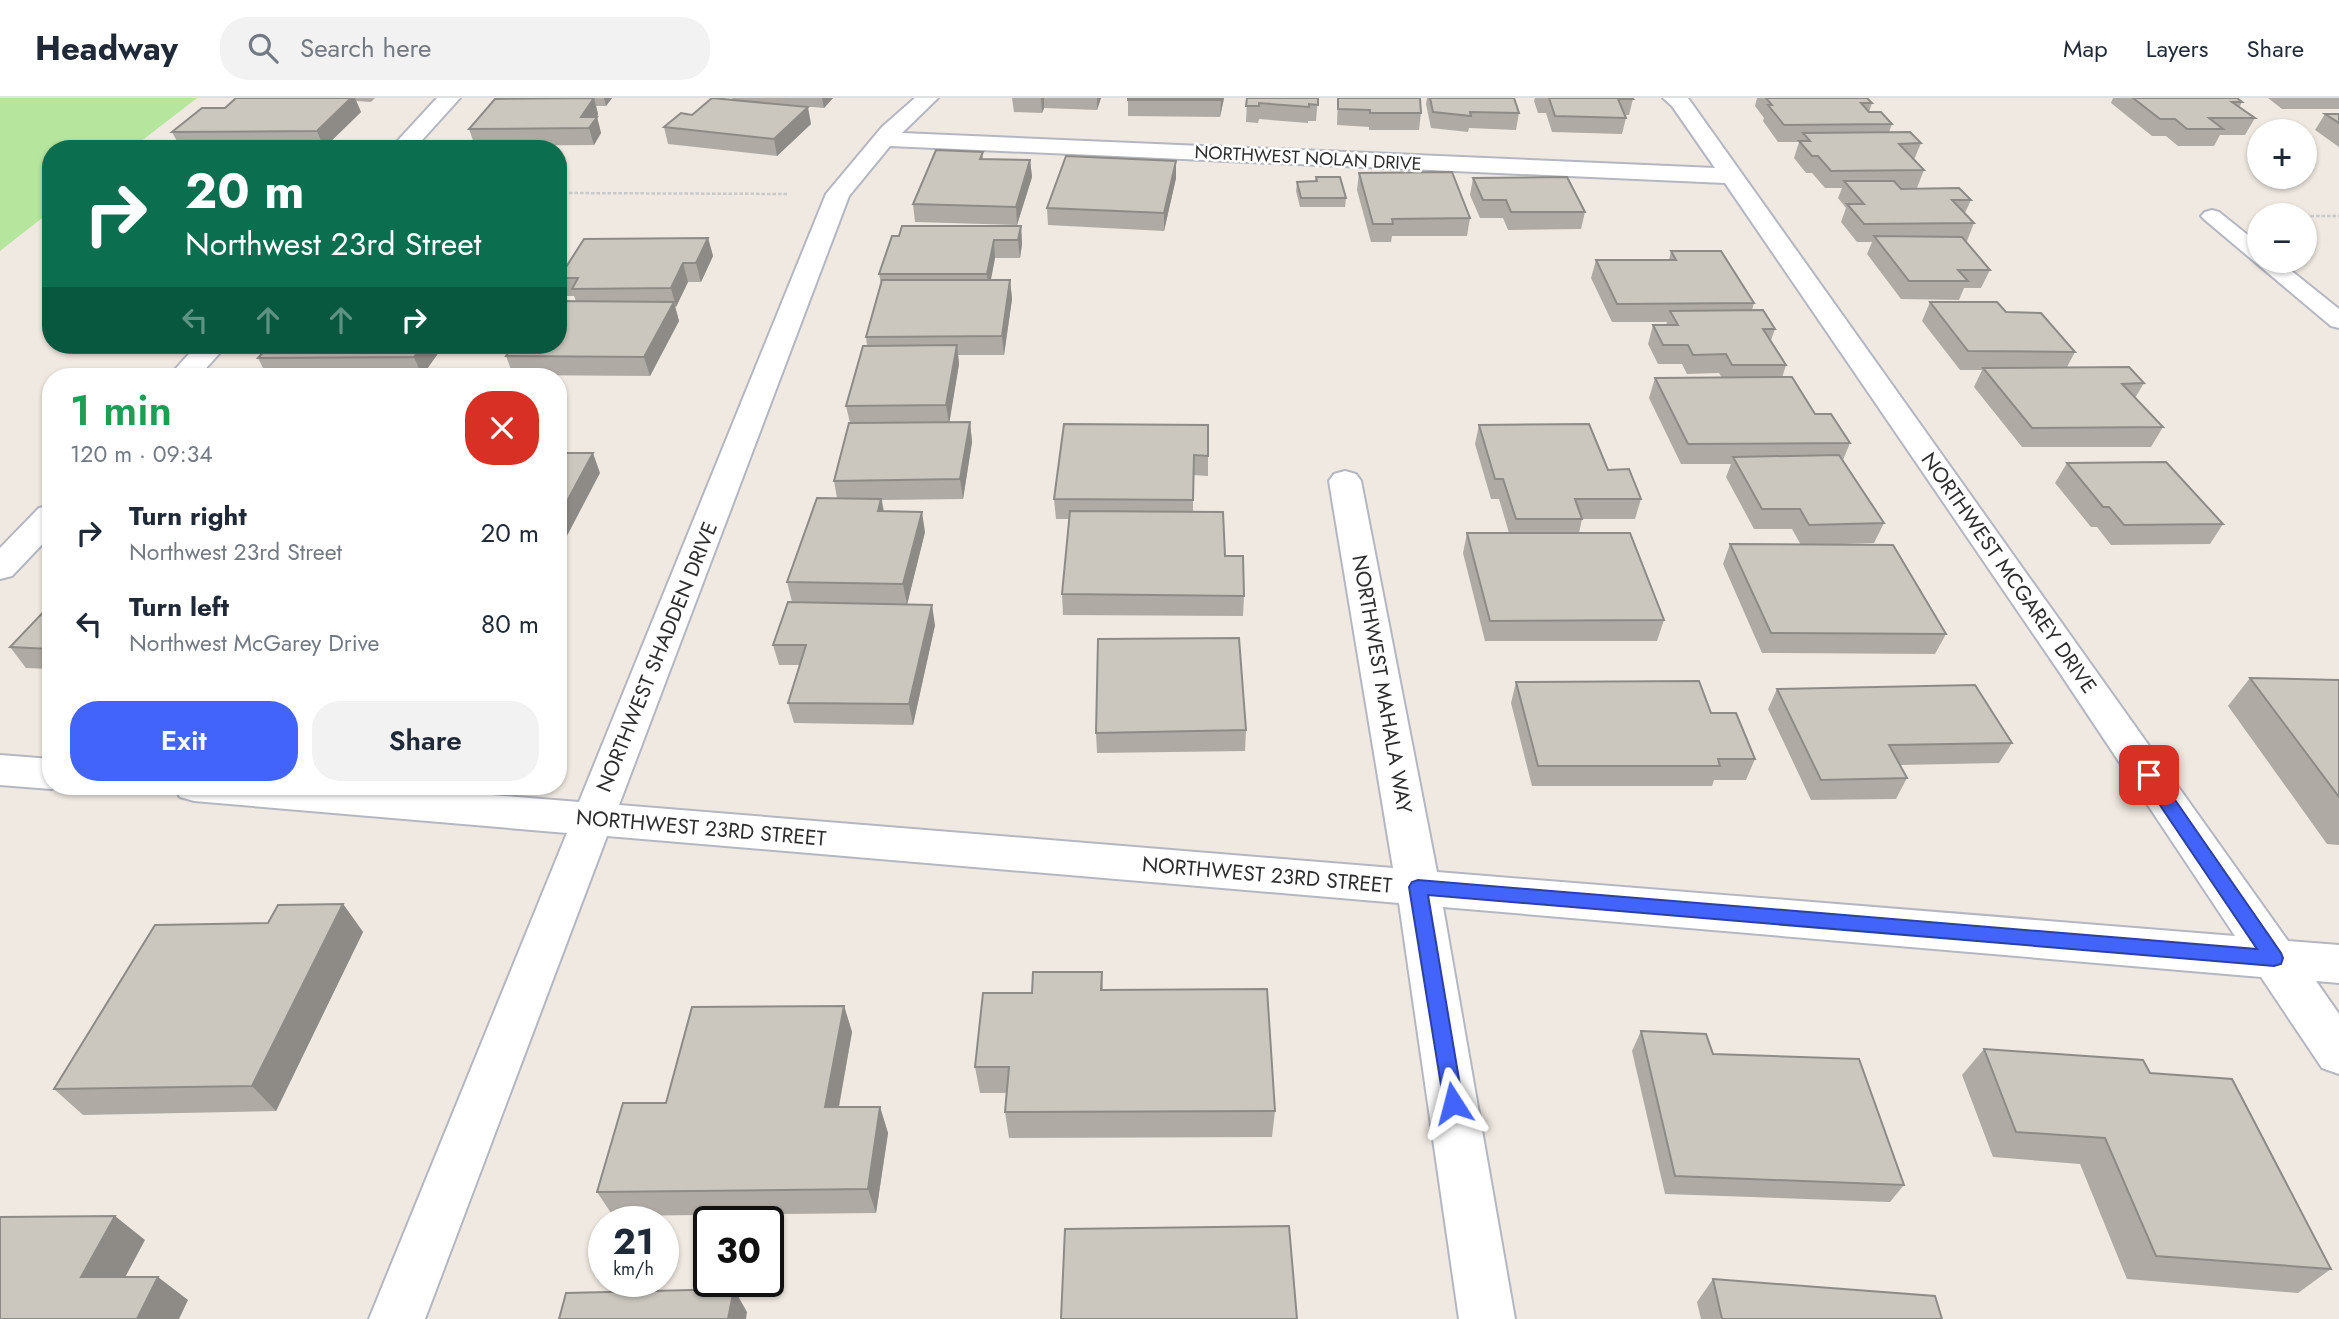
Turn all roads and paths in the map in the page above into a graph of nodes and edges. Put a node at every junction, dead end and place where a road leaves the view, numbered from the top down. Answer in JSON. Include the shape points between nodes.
{"nodes":[{"id":1,"x":449,"y":98,"type":"edge"},
{"id":2,"x":926,"y":98,"type":"edge"},
{"id":3,"x":1674,"y":98,"type":"edge"},
{"id":4,"x":885,"y":139,"type":"junction"},
{"id":5,"x":409,"y":140,"type":"edge"},
{"id":6,"x":1732,"y":176,"type":"junction"},
{"id":7,"x":567,"y":193,"type":"edge"},
{"id":8,"x":838,"y":194,"type":"junction"},
{"id":9,"x":2212,"y":216,"type":"dead end"},
{"id":10,"x":2317,"y":216,"type":"edge"},
{"id":11,"x":2339,"y":216,"type":"edge"},
{"id":12,"x":2247,"y":246,"type":"edge"},
{"id":13,"x":2281,"y":273,"type":"edge"},
{"id":14,"x":2339,"y":321,"type":"edge"},
{"id":15,"x":204,"y":354,"type":"edge"},
{"id":16,"x":191,"y":368,"type":"edge"},
{"id":17,"x":1345,"y":481,"type":"dead end"},
{"id":18,"x":42,"y":524,"type":"edge"},
{"id":19,"x":0,"y":568,"type":"edge"},
{"id":20,"x":0,"y":770,"type":"edge"},
{"id":21,"x":42,"y":773,"type":"edge"},
{"id":22,"x":303,"y":795,"type":"edge"},
{"id":23,"x":593,"y":819,"type":"junction"},
{"id":24,"x":1418,"y":887,"type":"junction"},
{"id":25,"x":2274,"y":958,"type":"junction"},
{"id":26,"x":2339,"y":964,"type":"edge"},
{"id":27,"x":2339,"y":1053,"type":"edge"},
{"id":28,"x":397,"y":1319,"type":"edge"},
{"id":29,"x":1487,"y":1319,"type":"edge"}],
"edges":[{"from":1,"to":5,"type":"street"},
{"from":2,"to":4,"type":"street","name":"NORTHWEST SHADDEN DRIVE"},
{"from":3,"to":6,"type":"street","name":"NORTHWEST MCGAREY DRIVE"},
{"from":4,"to":6,"type":"street","name":"NORTHWEST NOLAN DRIVE"},
{"from":4,"to":8,"type":"street","name":"NORTHWEST SHADDEN DRIVE"},
{"from":6,"to":25,"type":"street","name":"NORTHWEST MCGAREY DRIVE"},
{"from":7,"to":8,"type":"path"},
{"from":8,"to":23,"type":"street","name":"NORTHWEST SHADDEN DRIVE"},
{"from":9,"to":12,"type":"lane"},
{"from":10,"to":11,"type":"path"},
{"from":13,"to":14,"type":"lane"},
{"from":15,"to":16,"type":"street"},
{"from":17,"to":24,"type":"street","name":"NORTHWEST MAHALA WAY"},
{"from":18,"to":19,"type":"street"},
{"from":20,"to":21,"type":"street"},
{"from":22,"to":23,"type":"street","name":"NORTHWEST 23RD STREET"},
{"from":23,"to":24,"type":"street","name":"NORTHWEST 23RD STREET"},
{"from":23,"to":28,"type":"street","name":"NORTHWEST SHADDEN DRIVE"},
{"from":24,"to":25,"type":"street","name":"NORTHWEST 23RD STREET"},
{"from":24,"to":29,"type":"street","name":"NORTHWEST MAHALA WAY"},
{"from":25,"to":26,"type":"street","name":"NORTHWEST 23RD STREET"},
{"from":25,"to":27,"type":"street","name":"NORTHWEST MCGAREY DRIVE"}]}
